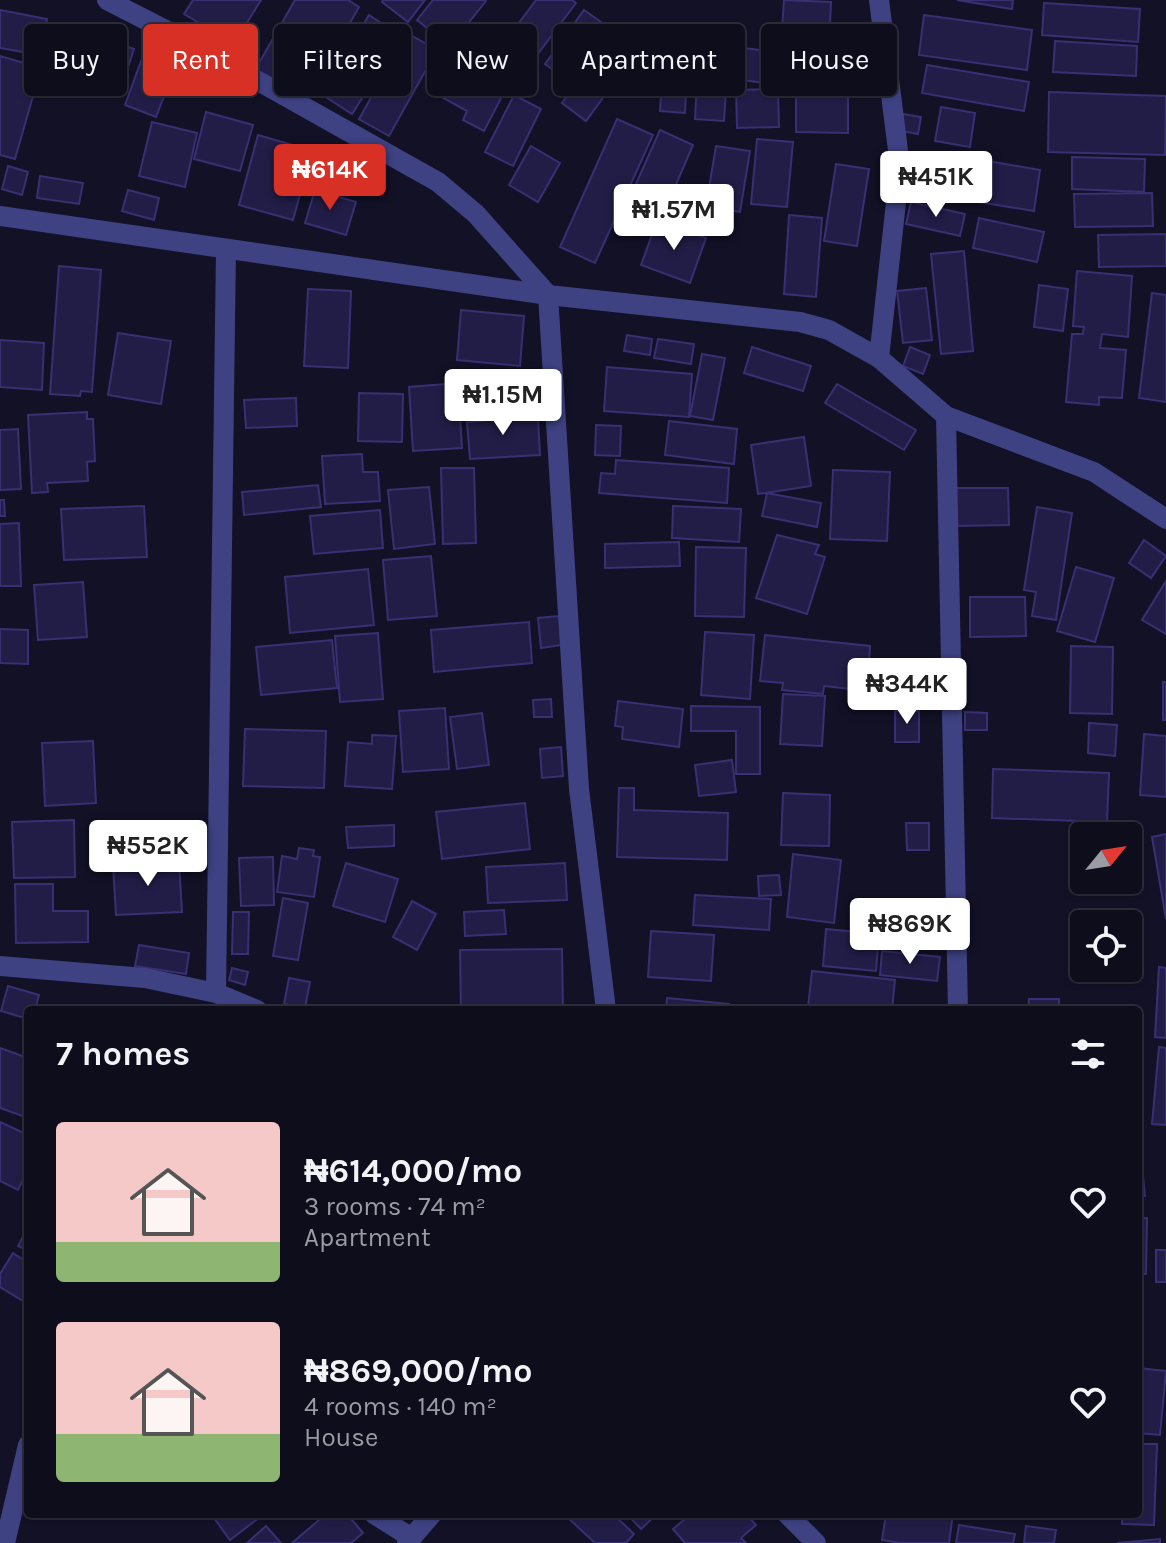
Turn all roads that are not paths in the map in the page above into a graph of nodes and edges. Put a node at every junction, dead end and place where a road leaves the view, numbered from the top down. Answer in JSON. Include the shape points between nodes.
{"nodes":[{"id":1,"x":107,"y":0,"type":"edge"},
{"id":2,"x":879,"y":0,"type":"edge"},
{"id":3,"x":0,"y":216,"type":"edge"},
{"id":4,"x":226,"y":249,"type":"junction"},
{"id":5,"x":548,"y":295,"type":"junction"},
{"id":6,"x":879,"y":358,"type":"junction"},
{"id":7,"x":946,"y":416,"type":"junction"},
{"id":8,"x":1166,"y":519,"type":"edge"},
{"id":9,"x":0,"y":966,"type":"edge"},
{"id":10,"x":216,"y":993,"type":"junction"},
{"id":11,"x":247,"y":1006,"type":"edge"},
{"id":12,"x":606,"y":1006,"type":"edge"},
{"id":13,"x":958,"y":1006,"type":"edge"},
{"id":14,"x":24,"y":1462,"type":"edge"},
{"id":15,"x":380,"y":1518,"type":"edge"},
{"id":16,"x":429,"y":1518,"type":"edge"},
{"id":17,"x":791,"y":1518,"type":"edge"},
{"id":18,"x":410,"y":1540,"type":"edge"},
{"id":19,"x":5,"y":1543,"type":"edge"},
{"id":20,"x":816,"y":1543,"type":"edge"}],
"edges":[{"from":1,"to":5,"type":"street","via":[[438,182],[476,214]]},
{"from":2,"to":6,"type":"street","via":[[900,166]]},
{"from":3,"to":4,"type":"street"},
{"from":4,"to":5,"type":"street"},
{"from":4,"to":10,"type":"street"},
{"from":5,"to":6,"type":"street","via":[[800,322],[829,330]]},
{"from":5,"to":12,"type":"street","via":[[579,789]]},
{"from":6,"to":7,"type":"street"},
{"from":7,"to":8,"type":"street","via":[[1094,472]]},
{"from":7,"to":13,"type":"street"},
{"from":9,"to":10,"type":"street","via":[[145,978]]},
{"from":10,"to":11,"type":"street"},
{"from":14,"to":19,"type":"street"},
{"from":15,"to":18,"type":"street"},
{"from":16,"to":18,"type":"street"},
{"from":17,"to":20,"type":"street"}]}
